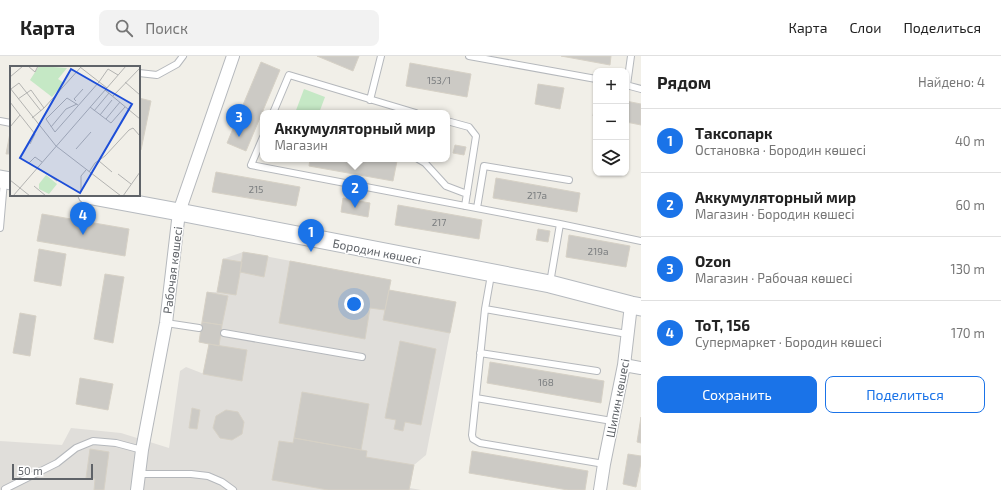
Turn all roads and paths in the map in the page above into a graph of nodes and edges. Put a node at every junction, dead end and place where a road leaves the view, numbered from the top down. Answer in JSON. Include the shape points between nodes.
{"nodes":[{"id":1,"x":182,"y":56,"type":"edge"},
{"id":2,"x":233,"y":56,"type":"edge"},
{"id":3,"x":381,"y":56,"type":"edge"},
{"id":4,"x":469,"y":56,"type":"edge"},
{"id":5,"x":632,"y":56,"type":"edge"},
{"id":6,"x":140,"y":73,"type":"edge"},
{"id":7,"x":629,"y":73,"type":"edge"},
{"id":8,"x":593,"y":78,"type":"edge"},
{"id":9,"x":629,"y":86,"type":"edge"},
{"id":10,"x":641,"y":89,"type":"edge"},
{"id":11,"x":370,"y":100,"type":"junction"},
{"id":12,"x":274,"y":110,"type":"edge"},
{"id":13,"x":403,"y":110,"type":"edge"},
{"id":14,"x":0,"y":121,"type":"edge"},
{"id":15,"x":450,"y":122,"type":"edge"},
{"id":16,"x":10,"y":123,"type":"edge"},
{"id":17,"x":260,"y":144,"type":"edge"},
{"id":18,"x":423,"y":162,"type":"edge"},
{"id":19,"x":5,"y":180,"type":"edge"},
{"id":20,"x":569,"y":180,"type":"dead end"},
{"id":21,"x":467,"y":194,"type":"junction"},
{"id":22,"x":92,"y":196,"type":"edge"},
{"id":23,"x":465,"y":206,"type":"junction"},
{"id":24,"x":477,"y":208,"type":"junction"},
{"id":25,"x":179,"y":212,"type":"junction"},
{"id":26,"x":560,"y":224,"type":"junction"},
{"id":27,"x":0,"y":228,"type":"edge"},
{"id":28,"x":641,"y":241,"type":"edge"},
{"id":29,"x":491,"y":273,"type":"junction"},
{"id":30,"x":550,"y":284,"type":"junction"},
{"id":31,"x":636,"y":306,"type":"edge"},
{"id":32,"x":485,"y":309,"type":"junction"},
{"id":33,"x":166,"y":323,"type":"junction"},
{"id":34,"x":199,"y":328,"type":"dead end"},
{"id":35,"x":224,"y":333,"type":"dead end"},
{"id":36,"x":628,"y":334,"type":"junction"},
{"id":37,"x":480,"y":353,"type":"junction"},
{"id":38,"x":362,"y":357,"type":"dead end"},
{"id":39,"x":624,"y":365,"type":"junction"},
{"id":40,"x":641,"y":368,"type":"edge"},
{"id":41,"x":597,"y":371,"type":"dead end"},
{"id":42,"x":476,"y":398,"type":"junction"},
{"id":43,"x":612,"y":421,"type":"junction"},
{"id":44,"x":142,"y":450,"type":"junction"},
{"id":45,"x":604,"y":464,"type":"junction"},
{"id":46,"x":139,"y":474,"type":"junction"},
{"id":47,"x":5,"y":489,"type":"dead end"},
{"id":48,"x":137,"y":490,"type":"edge"},
{"id":49,"x":232,"y":490,"type":"edge"},
{"id":50,"x":600,"y":490,"type":"edge"}],
"edges":[{"from":1,"to":6,"type":"lane","via":[[177,64],[157,76]]},
{"from":2,"to":25,"type":"street","name":"Рабочая көшесі"},
{"from":3,"to":11,"type":"lane"},
{"from":4,"to":8,"type":"lane"},
{"from":5,"to":7,"type":"lane"},
{"from":9,"to":10,"type":"lane"},
{"from":11,"to":12,"type":"lane","via":[[289,75]]},
{"from":11,"to":13,"type":"lane"},
{"from":14,"to":16,"type":"lane"},
{"from":15,"to":21,"type":"lane","via":[[469,127],[476,136]]},
{"from":17,"to":23,"type":"lane","via":[[251,165]]},
{"from":18,"to":21,"type":"lane","via":[[446,186]]},
{"from":19,"to":27,"type":"lane"},
{"from":20,"to":24,"type":"lane","via":[[484,166]]},
{"from":21,"to":23,"type":"lane"},
{"from":22,"to":25,"type":"street","name":"Бородин көшесі"},
{"from":23,"to":24,"type":"lane"},
{"from":24,"to":26,"type":"lane"},
{"from":25,"to":29,"type":"street","name":"Бородин көшесі"},
{"from":25,"to":33,"type":"street","name":"Рабочая көшесі"},
{"from":26,"to":28,"type":"lane"},
{"from":26,"to":30,"type":"lane"},
{"from":29,"to":30,"type":"street","name":"Бородин көшесі"},
{"from":29,"to":32,"type":"lane"},
{"from":30,"to":31,"type":"street","name":"Бородин көшесі"},
{"from":31,"to":36,"type":"street","name":"Шипин көшесі"},
{"from":32,"to":36,"type":"lane"},
{"from":32,"to":37,"type":"lane"},
{"from":33,"to":34,"type":"lane"},
{"from":33,"to":44,"type":"street","name":"Рабочая көшесі"},
{"from":35,"to":38,"type":"lane"},
{"from":36,"to":39,"type":"street","name":"Шипин көшесі"},
{"from":37,"to":41,"type":"lane"},
{"from":37,"to":42,"type":"lane"},
{"from":39,"to":40,"type":"street"},
{"from":39,"to":43,"type":"street","name":"Шипин көшесі"},
{"from":42,"to":43,"type":"lane"},
{"from":42,"to":45,"type":"lane","via":[[472,435],[477,441]]},
{"from":43,"to":45,"type":"street","name":"Шипин көшесі"},
{"from":44,"to":46,"type":"street","name":"Рабочая көшесі"},
{"from":44,"to":47,"type":"lane","via":[[116,442],[93,441],[76,448],[57,463]]},
{"from":45,"to":50,"type":"street","name":"Шипин көшесі"},
{"from":46,"to":48,"type":"street","name":"Рабочая көшесі"},
{"from":46,"to":49,"type":"lane","via":[[208,476]]}]}
